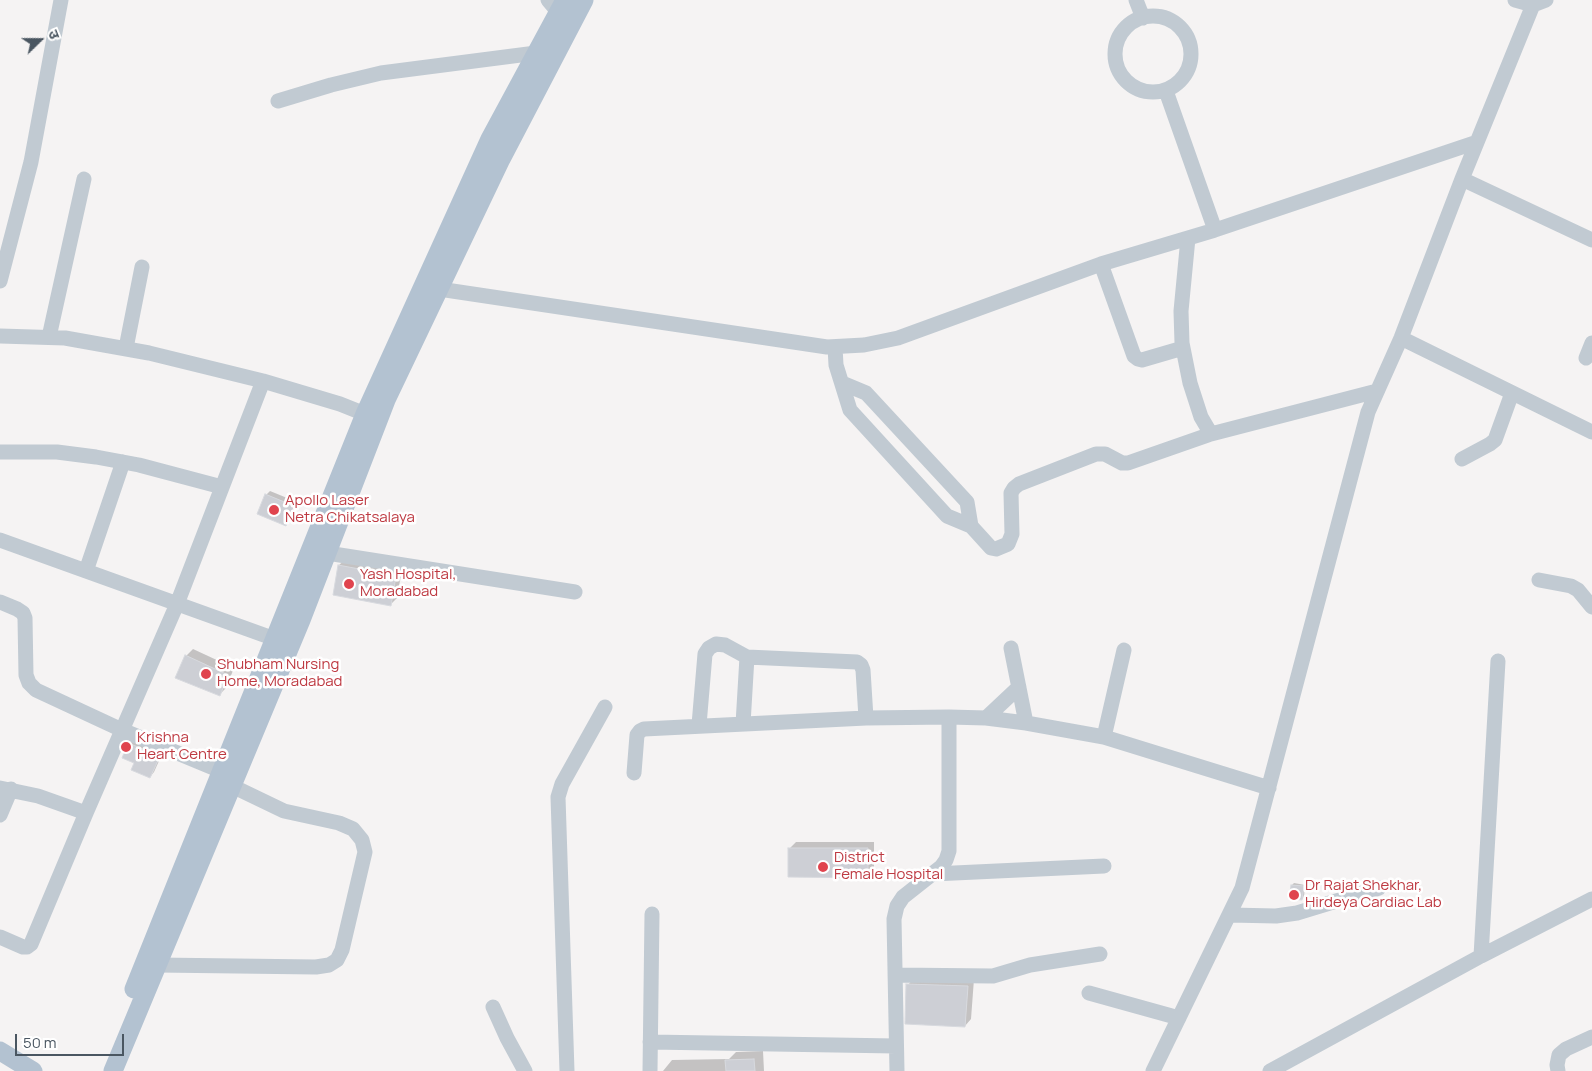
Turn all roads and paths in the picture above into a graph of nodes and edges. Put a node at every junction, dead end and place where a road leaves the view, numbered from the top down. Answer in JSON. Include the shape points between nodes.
{"nodes":[{"id":1,"x":61,"y":0,"type":"edge"},
{"id":2,"x":584,"y":0,"type":"edge"},
{"id":3,"x":1136,"y":0,"type":"edge"},
{"id":4,"x":1515,"y":0,"type":"edge"},
{"id":5,"x":1538,"y":2,"type":"edge"},
{"id":6,"x":557,"y":4,"type":"edge"},
{"id":7,"x":1143,"y":18,"type":"junction"},
{"id":8,"x":536,"y":52,"type":"junction"},
{"id":9,"x":1166,"y":91,"type":"junction"},
{"id":10,"x":278,"y":101,"type":"dead end"},
{"id":11,"x":1477,"y":142,"type":"junction"},
{"id":12,"x":84,"y":179,"type":"dead end"},
{"id":13,"x":1462,"y":179,"type":"junction"},
{"id":14,"x":1216,"y":230,"type":"junction"},
{"id":15,"x":1188,"y":238,"type":"junction"},
{"id":16,"x":1592,"y":240,"type":"edge"},
{"id":17,"x":1101,"y":264,"type":"junction"},
{"id":18,"x":142,"y":267,"type":"dead end"},
{"id":19,"x":0,"y":281,"type":"edge"},
{"id":20,"x":439,"y":289,"type":"junction"},
{"id":21,"x":0,"y":336,"type":"edge"},
{"id":22,"x":49,"y":337,"type":"junction"},
{"id":23,"x":1401,"y":338,"type":"junction"},
{"id":24,"x":1592,"y":343,"type":"edge"},
{"id":25,"x":835,"y":347,"type":"junction"},
{"id":26,"x":126,"y":348,"type":"junction"},
{"id":27,"x":1182,"y":348,"type":"junction"},
{"id":28,"x":1586,"y":358,"type":"dead end"},
{"id":29,"x":263,"y":381,"type":"junction"},
{"id":30,"x":842,"y":383,"type":"junction"},
{"id":31,"x":1377,"y":391,"type":"junction"},
{"id":32,"x":1512,"y":393,"type":"junction"},
{"id":33,"x":365,"y":414,"type":"junction"},
{"id":34,"x":1592,"y":432,"type":"edge"},
{"id":35,"x":1211,"y":434,"type":"junction"},
{"id":36,"x":0,"y":452,"type":"edge"},
{"id":37,"x":1462,"y":459,"type":"dead end"},
{"id":38,"x":123,"y":462,"type":"junction"},
{"id":39,"x":222,"y":487,"type":"junction"},
{"id":40,"x":971,"y":526,"type":"junction"},
{"id":41,"x":0,"y":540,"type":"edge"},
{"id":42,"x":327,"y":553,"type":"junction"},
{"id":43,"x":86,"y":571,"type":"junction"},
{"id":44,"x":1539,"y":580,"type":"dead end"},
{"id":45,"x":575,"y":592,"type":"dead end"},
{"id":46,"x":0,"y":602,"type":"edge"},
{"id":47,"x":177,"y":604,"type":"junction"},
{"id":48,"x":1592,"y":607,"type":"edge"},
{"id":49,"x":275,"y":639,"type":"junction"},
{"id":50,"x":1011,"y":648,"type":"dead end"},
{"id":51,"x":1124,"y":650,"type":"dead end"},
{"id":52,"x":747,"y":657,"type":"junction"},
{"id":53,"x":1498,"y":661,"type":"dead end"},
{"id":54,"x":1019,"y":687,"type":"junction"},
{"id":55,"x":605,"y":707,"type":"dead end"},
{"id":56,"x":948,"y":717,"type":"junction"},
{"id":57,"x":866,"y":718,"type":"junction"},
{"id":58,"x":986,"y":718,"type":"junction"},
{"id":59,"x":1026,"y":723,"type":"junction"},
{"id":60,"x":743,"y":724,"type":"junction"},
{"id":61,"x":699,"y":725,"type":"junction"},
{"id":62,"x":122,"y":730,"type":"junction"},
{"id":63,"x":1104,"y":737,"type":"junction"},
{"id":64,"x":634,"y":773,"type":"dead end"},
{"id":65,"x":226,"y":778,"type":"junction"},
{"id":66,"x":1269,"y":788,"type":"junction"},
{"id":67,"x":6,"y":789,"type":"edge"},
{"id":68,"x":86,"y":813,"type":"junction"},
{"id":69,"x":0,"y":815,"type":"edge"},
{"id":70,"x":1104,"y":866,"type":"dead end"},
{"id":71,"x":933,"y":874,"type":"junction"},
{"id":72,"x":1379,"y":888,"type":"dead end"},
{"id":73,"x":1592,"y":899,"type":"edge"},
{"id":74,"x":652,"y":914,"type":"dead end"},
{"id":75,"x":1230,"y":915,"type":"junction"},
{"id":76,"x":0,"y":936,"type":"edge"},
{"id":77,"x":1100,"y":954,"type":"dead end"},
{"id":78,"x":1481,"y":956,"type":"junction"},
{"id":79,"x":157,"y":965,"type":"junction"},
{"id":80,"x":895,"y":975,"type":"junction"},
{"id":81,"x":1089,"y":993,"type":"dead end"},
{"id":82,"x":493,"y":1007,"type":"dead end"},
{"id":83,"x":1179,"y":1018,"type":"junction"},
{"id":84,"x":1592,"y":1037,"type":"edge"},
{"id":85,"x":650,"y":1042,"type":"junction"},
{"id":86,"x":896,"y":1046,"type":"junction"},
{"id":87,"x":0,"y":1051,"type":"edge"},
{"id":88,"x":33,"y":1071,"type":"edge"},
{"id":89,"x":100,"y":1071,"type":"edge"},
{"id":90,"x":113,"y":1071,"type":"edge"},
{"id":91,"x":525,"y":1071,"type":"edge"},
{"id":92,"x":567,"y":1071,"type":"edge"},
{"id":93,"x":650,"y":1071,"type":"edge"},
{"id":94,"x":897,"y":1071,"type":"edge"},
{"id":95,"x":1153,"y":1071,"type":"edge"},
{"id":96,"x":1270,"y":1071,"type":"edge"},
{"id":97,"x":1558,"y":1071,"type":"edge"}],
"edges":[{"from":1,"to":19,"type":"street","via":[[31,162]]},
{"from":2,"to":20,"type":"main road","via":[[501,159]]},
{"from":3,"to":7,"type":"street"},
{"from":4,"to":5,"type":"street"},
{"from":5,"to":11,"type":"street"},
{"from":6,"to":8,"type":"main road"},
{"from":7,"to":9,"type":"street","via":[[1160,16],[1172,21],[1182,29],[1192,52],[1185,76]]},
{"from":7,"to":9,"type":"street","via":[[1125,28],[1118,38],[1116,64],[1130,85],[1141,91]]},
{"from":8,"to":10,"type":"street","via":[[381,73],[331,84]]},
{"from":8,"to":33,"type":"main road","via":[[490,139]]},
{"from":9,"to":14,"type":"street"},
{"from":11,"to":13,"type":"street"},
{"from":11,"to":14,"type":"street"},
{"from":12,"to":22,"type":"street"},
{"from":13,"to":16,"type":"street"},
{"from":13,"to":23,"type":"street"},
{"from":14,"to":15,"type":"street"},
{"from":15,"to":17,"type":"street"},
{"from":15,"to":27,"type":"street","via":[[1181,311]]},
{"from":17,"to":25,"type":"street","via":[[898,338]]},
{"from":17,"to":27,"type":"street","via":[[1134,356],[1142,360]]},
{"from":18,"to":26,"type":"street"},
{"from":20,"to":25,"type":"street"},
{"from":20,"to":42,"type":"main road","via":[[386,400]]},
{"from":21,"to":22,"type":"street"},
{"from":22,"to":26,"type":"street"},
{"from":23,"to":31,"type":"street"},
{"from":23,"to":32,"type":"street"},
{"from":24,"to":28,"type":"street"},
{"from":25,"to":30,"type":"street"},
{"from":26,"to":29,"type":"street"},
{"from":27,"to":35,"type":"street","via":[[1201,417]]},
{"from":29,"to":33,"type":"street"},
{"from":29,"to":39,"type":"street"},
{"from":30,"to":40,"type":"street","via":[[850,410],[947,516]]},
{"from":30,"to":40,"type":"street","via":[[866,393],[967,502]]},
{"from":31,"to":35,"type":"street"},
{"from":31,"to":66,"type":"street","via":[[1368,412]]},
{"from":32,"to":34,"type":"street"},
{"from":32,"to":37,"type":"street","via":[[1494,440]]},
{"from":33,"to":49,"type":"main road"},
{"from":35,"to":40,"type":"street","via":[[1128,463],[1096,454],[1019,484],[1011,493],[1012,534],[1008,544],[1002,548],[991,548]]},
{"from":36,"to":38,"type":"street","via":[[57,452]]},
{"from":38,"to":39,"type":"street"},
{"from":38,"to":43,"type":"street"},
{"from":39,"to":47,"type":"street"},
{"from":41,"to":43,"type":"street"},
{"from":42,"to":45,"type":"street"},
{"from":42,"to":65,"type":"main road","via":[[302,620]]},
{"from":43,"to":47,"type":"street"},
{"from":44,"to":48,"type":"street","via":[[1571,586]]},
{"from":46,"to":62,"type":"street","via":[[17,609],[25,618],[26,675],[29,683],[36,690]]},
{"from":47,"to":49,"type":"street"},
{"from":47,"to":62,"type":"street"},
{"from":49,"to":65,"type":"main road"},
{"from":50,"to":54,"type":"street"},
{"from":51,"to":63,"type":"street"},
{"from":52,"to":57,"type":"street","via":[[857,662],[863,670]]},
{"from":52,"to":60,"type":"street"},
{"from":52,"to":61,"type":"street","via":[[725,645],[716,644],[709,648],[705,654]]},
{"from":53,"to":78,"type":"street"},
{"from":54,"to":58,"type":"street"},
{"from":54,"to":59,"type":"street"},
{"from":55,"to":92,"type":"street","via":[[558,797]]},
{"from":56,"to":57,"type":"street"},
{"from":56,"to":58,"type":"street"},
{"from":56,"to":71,"type":"street","via":[[949,851],[946,860]]},
{"from":57,"to":60,"type":"street"},
{"from":58,"to":59,"type":"street"},
{"from":59,"to":63,"type":"street"},
{"from":60,"to":61,"type":"street"},
{"from":61,"to":64,"type":"street","via":[[640,731]]},
{"from":62,"to":65,"type":"street"},
{"from":62,"to":68,"type":"street"},
{"from":63,"to":66,"type":"street"},
{"from":65,"to":79,"type":"main road"},
{"from":65,"to":79,"type":"street","via":[[284,811],[353,829],[362,840],[365,852],[342,950],[337,960],[316,968]]},
{"from":65,"to":89,"type":"main road"},
{"from":66,"to":75,"type":"street","via":[[1242,888]]},
{"from":67,"to":68,"type":"street"},
{"from":67,"to":69,"type":"street"},
{"from":68,"to":76,"type":"street","via":[[31,944],[23,947]]},
{"from":70,"to":71,"type":"street"},
{"from":71,"to":80,"type":"street","via":[[903,897],[897,906],[894,919]]},
{"from":72,"to":75,"type":"street","via":[[1297,913]]},
{"from":73,"to":78,"type":"street"},
{"from":74,"to":85,"type":"street"},
{"from":75,"to":83,"type":"street"},
{"from":77,"to":80,"type":"street","via":[[1030,965],[993,976]]},
{"from":78,"to":96,"type":"street"},
{"from":79,"to":90,"type":"main road"},
{"from":80,"to":86,"type":"street"},
{"from":81,"to":83,"type":"street"},
{"from":82,"to":91,"type":"street"},
{"from":83,"to":95,"type":"street"},
{"from":84,"to":97,"type":"street","via":[[1559,1055]]},
{"from":85,"to":86,"type":"street"},
{"from":85,"to":93,"type":"street"},
{"from":86,"to":94,"type":"street"},
{"from":87,"to":88,"type":"main road"}]}
